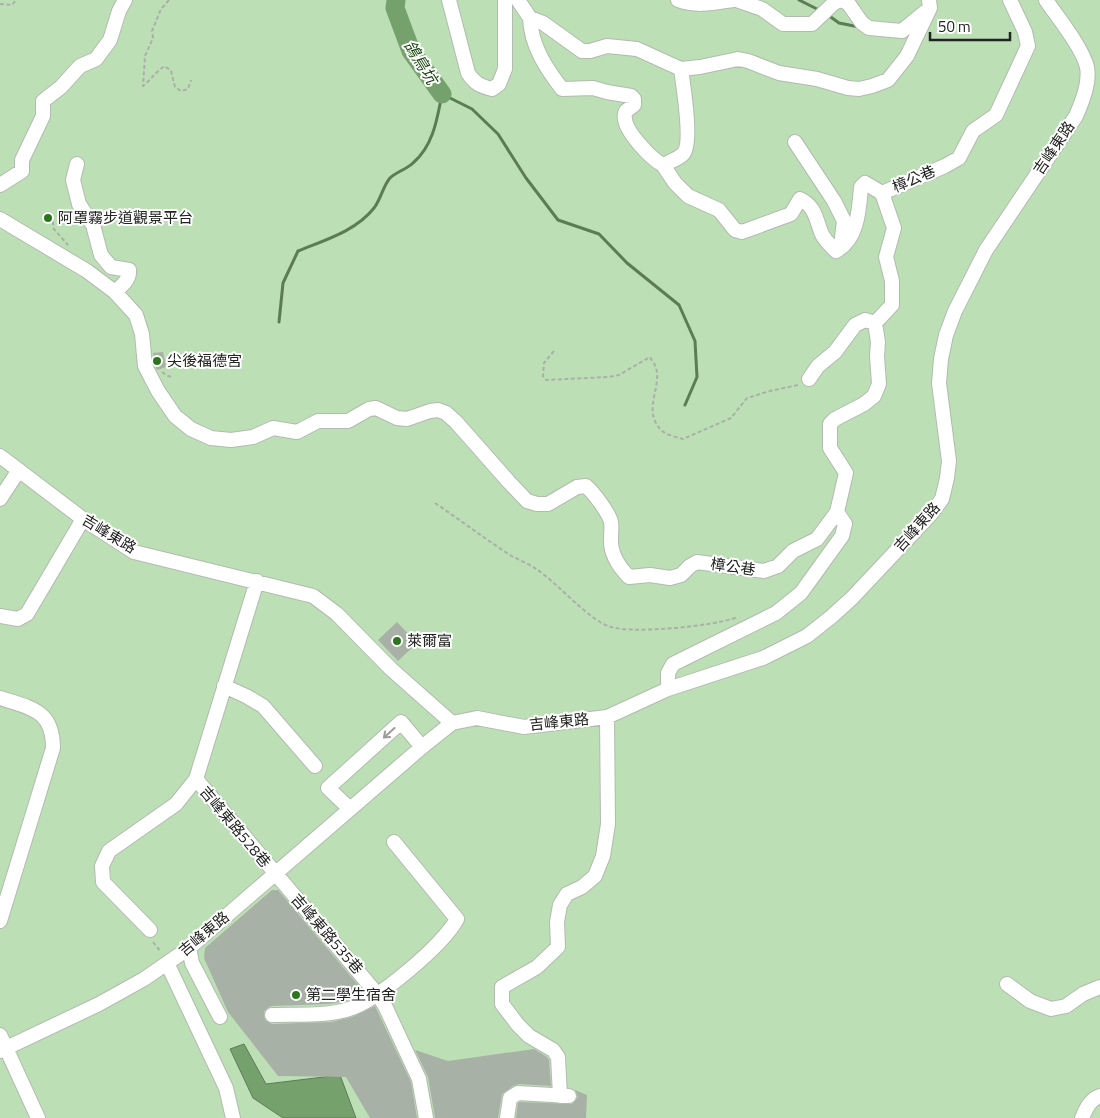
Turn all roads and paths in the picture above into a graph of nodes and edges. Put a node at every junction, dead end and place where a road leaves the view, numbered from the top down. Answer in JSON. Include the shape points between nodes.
{"nodes":[{"id":1,"x":16,"y":0,"type":"edge"},
{"id":2,"x":125,"y":0,"type":"edge"},
{"id":3,"x":169,"y":0,"type":"edge"},
{"id":4,"x":449,"y":0,"type":"edge"},
{"id":5,"x":505,"y":0,"type":"edge"},
{"id":6,"x":518,"y":0,"type":"edge"},
{"id":7,"x":678,"y":0,"type":"edge"},
{"id":8,"x":735,"y":0,"type":"edge"},
{"id":9,"x":1010,"y":0,"type":"edge"},
{"id":10,"x":1046,"y":0,"type":"edge"},
{"id":11,"x":0,"y":4,"type":"edge"},
{"id":12,"x":929,"y":4,"type":"edge"},
{"id":13,"x":530,"y":18,"type":"junction"},
{"id":14,"x":681,"y":69,"type":"junction"},
{"id":15,"x":191,"y":80,"type":"dead end"},
{"id":16,"x":795,"y":142,"type":"dead end"},
{"id":17,"x":78,"y":164,"type":"dead end"},
{"id":18,"x":663,"y":165,"type":"junction"},
{"id":19,"x":0,"y":185,"type":"edge"},
{"id":20,"x":882,"y":193,"type":"junction"},
{"id":21,"x":0,"y":219,"type":"edge"},
{"id":22,"x":841,"y":248,"type":"junction"},
{"id":23,"x":118,"y":296,"type":"junction"},
{"id":24,"x":875,"y":323,"type":"junction"},
{"id":25,"x":554,"y":351,"type":"dead end"},
{"id":26,"x":808,"y":379,"type":"joint"},
{"id":27,"x":0,"y":456,"type":"edge"},
{"id":28,"x":19,"y":470,"type":"junction"},
{"id":29,"x":0,"y":499,"type":"edge"},
{"id":30,"x":434,"y":503,"type":"dead end"},
{"id":31,"x":838,"y":512,"type":"junction"},
{"id":32,"x":83,"y":519,"type":"junction"},
{"id":33,"x":258,"y":581,"type":"junction"},
{"id":34,"x":0,"y":616,"type":"edge"},
{"id":35,"x":742,"y":616,"type":"dead end"},
{"id":36,"x":224,"y":686,"type":"junction"},
{"id":37,"x":668,"y":689,"type":"junction"},
{"id":38,"x":0,"y":698,"type":"edge"},
{"id":39,"x":607,"y":717,"type":"junction"},
{"id":40,"x":452,"y":723,"type":"junction"},
{"id":41,"x":422,"y":747,"type":"junction"},
{"id":42,"x":315,"y":766,"type":"dead end"},
{"id":43,"x":196,"y":779,"type":"junction"},
{"id":44,"x":350,"y":809,"type":"junction"},
{"id":45,"x":394,"y":842,"type":"dead end"},
{"id":46,"x":275,"y":874,"type":"junction"},
{"id":47,"x":0,"y":921,"type":"edge"},
{"id":48,"x":150,"y":930,"type":"joint"},
{"id":49,"x":189,"y":948,"type":"junction"},
{"id":50,"x":168,"y":962,"type":"junction"},
{"id":51,"x":1007,"y":984,"type":"dead end"},
{"id":52,"x":1100,"y":987,"type":"edge"},
{"id":53,"x":378,"y":995,"type":"junction"},
{"id":54,"x":272,"y":1015,"type":"dead end"},
{"id":55,"x":220,"y":1017,"type":"dead end"},
{"id":56,"x":0,"y":1034,"type":"edge"},
{"id":57,"x":3,"y":1050,"type":"edge"},
{"id":58,"x":1100,"y":1096,"type":"edge"},
{"id":59,"x":38,"y":1118,"type":"edge"},
{"id":60,"x":233,"y":1118,"type":"edge"},
{"id":61,"x":426,"y":1118,"type":"edge"},
{"id":62,"x":507,"y":1118,"type":"edge"},
{"id":63,"x":1082,"y":1118,"type":"edge"}],
"edges":[{"from":1,"to":11,"type":"path","via":[[12,5]]},
{"from":2,"to":19,"type":"street","via":[[118,11],[110,40],[96,59],[80,66],[61,88],[43,100],[43,116],[22,160],[22,171]]},
{"from":3,"to":15,"type":"path","via":[[161,9],[152,31],[153,38],[145,56],[143,86],[165,66],[171,71],[175,87],[181,91],[188,89]]},
{"from":4,"to":5,"type":"street","via":[[468,72],[482,86],[492,88],[499,84],[505,69]]},
{"from":6,"to":13,"type":"street"},
{"from":7,"to":8,"type":"street","via":[[704,5]]},
{"from":8,"to":12,"type":"street","via":[[762,9],[783,24],[812,24],[840,0],[848,3],[869,28],[902,31],[917,20]]},
{"from":9,"to":20,"type":"street","name":"樟公巷","via":[[1026,32],[1028,46],[996,115],[973,131],[959,158]]},
{"from":10,"to":37,"type":"street","name":"吉峰東路","via":[[1087,68],[1085,96],[1076,116],[986,250],[946,334],[939,383],[949,461],[942,499],[930,516],[852,598],[807,636],[764,658]]},
{"from":12,"to":14,"type":"street","via":[[907,56],[888,80],[872,86],[848,88],[738,59]]},
{"from":13,"to":14,"type":"street","via":[[543,23],[582,51],[607,46],[636,49]]},
{"from":13,"to":18,"type":"street","via":[[530,30],[537,50],[562,89],[594,88],[632,96],[634,105],[626,111],[624,120],[654,161]]},
{"from":14,"to":18,"type":"street","via":[[687,147],[683,154]]},
{"from":16,"to":22,"type":"street","via":[[844,221]]},
{"from":17,"to":23,"type":"street","via":[[74,180],[79,204],[94,225],[101,254],[111,267],[128,270]]},
{"from":18,"to":22,"type":"street","via":[[688,196],[718,210],[735,230],[742,232],[792,214],[800,198],[817,216],[827,242],[836,251]]},
{"from":20,"to":22,"type":"street","via":[[865,184],[861,187],[858,216],[849,239]]},
{"from":20,"to":24,"type":"street","name":"樟公巷","via":[[894,228],[886,257],[892,282],[892,305]]},
{"from":21,"to":23,"type":"street","via":[[87,271]]},
{"from":23,"to":31,"type":"street","name":"樟公巷","via":[[136,315],[142,334],[145,366],[158,391],[175,416],[192,429],[211,438],[231,440],[253,438],[273,428],[297,432],[318,421],[348,421],[376,408],[407,419],[438,410],[456,422],[527,500],[548,504],[577,487],[586,486],[594,493],[611,522],[610,541],[614,556],[629,577],[650,574],[670,578],[682,575],[697,562],[764,571],[778,566],[793,551],[817,539]]},
{"from":24,"to":26,"type":"street","via":[[864,320],[855,325],[835,352]]},
{"from":24,"to":31,"type":"street","name":"樟公巷","via":[[879,384],[874,396],[830,424],[830,448],[846,473]]},
{"from":25,"to":26,"type":"path","via":[[544,362],[543,376],[546,380],[619,375],[650,357],[656,367],[657,378],[652,402],[654,419],[661,430],[683,439],[731,418],[747,398],[798,386]]},
{"from":27,"to":28,"type":"street","name":"吉峰東路"},
{"from":28,"to":29,"type":"street"},
{"from":28,"to":32,"type":"street","name":"吉峰東路"},
{"from":30,"to":35,"type":"path","via":[[511,556],[536,569],[609,627],[626,631],[725,622]]},
{"from":31,"to":37,"type":"street","via":[[845,524],[842,536],[801,593],[776,613],[674,664],[668,673]]},
{"from":32,"to":33,"type":"street","name":"吉峰東路","via":[[134,552]]},
{"from":32,"to":34,"type":"street","via":[[27,614],[18,619]]},
{"from":33,"to":36,"type":"street"},
{"from":33,"to":40,"type":"street","name":"吉峰東路","via":[[313,596],[337,614],[391,669]]},
{"from":36,"to":42,"type":"street","via":[[263,706]]},
{"from":36,"to":43,"type":"street"},
{"from":37,"to":39,"type":"street","name":"吉峰東路"},
{"from":38,"to":47,"type":"street","via":[[34,709],[45,719],[53,732],[53,748]]},
{"from":39,"to":40,"type":"street","name":"吉峰東路","via":[[524,727],[477,718]]},
{"from":39,"to":62,"type":"street","via":[[608,824],[603,856],[595,876],[568,894],[560,905],[558,947],[537,967],[502,987],[502,1004],[518,1025],[558,1057],[565,1096],[518,1093],[510,1098]]},
{"from":40,"to":41,"type":"street","name":"吉峰東路"},
{"from":41,"to":44,"type":"street","name":"吉峰東路"},
{"from":41,"to":44,"type":"street","one_way":true,"via":[[402,722],[328,788]]},
{"from":43,"to":46,"type":"street","name":"吉峰東路528巷"},
{"from":43,"to":48,"type":"street","via":[[176,804],[109,852],[102,866],[103,882]]},
{"from":44,"to":46,"type":"street","name":"吉峰東路"},
{"from":45,"to":53,"type":"street","via":[[457,919],[452,929],[427,954]]},
{"from":46,"to":49,"type":"street","name":"吉峰東路"},
{"from":46,"to":53,"type":"street","name":"吉峰東路535巷"},
{"from":48,"to":50,"type":"path","via":[[154,934],[150,939]]},
{"from":49,"to":50,"type":"street","name":"吉峰東路"},
{"from":49,"to":55,"type":"street","via":[[192,963]]},
{"from":50,"to":57,"type":"street","name":"吉峰東路","via":[[99,1004]]},
{"from":50,"to":60,"type":"street","via":[[226,1088]]},
{"from":51,"to":52,"type":"street","via":[[1030,1001],[1051,1009],[1066,1006]]},
{"from":53,"to":54,"type":"street","via":[[349,1009]]},
{"from":53,"to":61,"type":"street","name":"吉峰東路535巷","via":[[419,1079]]},
{"from":56,"to":57,"type":"street"},
{"from":57,"to":59,"type":"street"},
{"from":58,"to":63,"type":"street","via":[[1088,1105]]}]}
